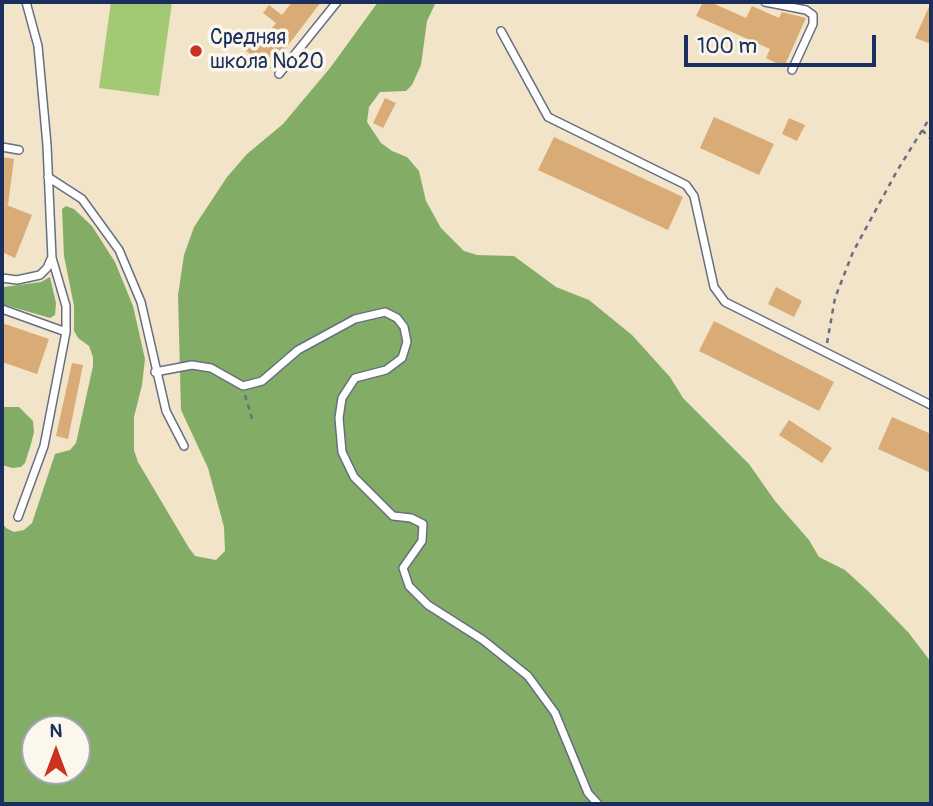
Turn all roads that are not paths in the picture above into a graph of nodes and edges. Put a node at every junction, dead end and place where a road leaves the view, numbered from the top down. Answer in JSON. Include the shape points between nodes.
{"nodes":[{"id":1,"x":26,"y":2,"type":"edge"},
{"id":2,"x":337,"y":2,"type":"edge"},
{"id":3,"x":765,"y":2,"type":"edge"},
{"id":4,"x":501,"y":31,"type":"dead end"},
{"id":5,"x":792,"y":70,"type":"dead end"},
{"id":6,"x":279,"y":74,"type":"dead end"},
{"id":7,"x":2,"y":147,"type":"edge"},
{"id":8,"x":19,"y":150,"type":"dead end"},
{"id":9,"x":48,"y":177,"type":"junction"},
{"id":10,"x":52,"y":258,"type":"junction"},
{"id":11,"x":2,"y":278,"type":"edge"},
{"id":12,"x":2,"y":309,"type":"edge"},
{"id":13,"x":66,"y":332,"type":"junction"},
{"id":14,"x":155,"y":372,"type":"junction"},
{"id":15,"x":931,"y":405,"type":"edge"},
{"id":16,"x":184,"y":446,"type":"dead end"},
{"id":17,"x":18,"y":517,"type":"dead end"},
{"id":18,"x":598,"y":804,"type":"edge"}],
"edges":[{"from":1,"to":9,"type":"lane","via":[[38,46]]},
{"from":2,"to":6,"type":"lane"},
{"from":3,"to":5,"type":"lane","via":[[813,15]]},
{"from":4,"to":15,"type":"lane","via":[[548,117],[687,185],[694,196],[714,287],[724,302]]},
{"from":7,"to":8,"type":"lane"},
{"from":9,"to":10,"type":"lane"},
{"from":9,"to":14,"type":"lane","via":[[82,199],[119,250],[141,302]]},
{"from":10,"to":11,"type":"lane","via":[[40,275]]},
{"from":10,"to":13,"type":"lane","via":[[66,306]]},
{"from":12,"to":13,"type":"lane"},
{"from":13,"to":17,"type":"lane","via":[[44,446]]},
{"from":14,"to":16,"type":"lane","via":[[166,411]]},
{"from":14,"to":18,"type":"lane","via":[[192,365],[211,368],[243,386],[262,381],[298,349],[355,319],[386,312],[397,318],[407,342],[402,358],[386,370],[355,378],[342,398],[342,452],[354,477],[393,516],[411,517],[423,524],[422,541],[402,568],[410,586],[528,676],[555,713],[588,793]]}]}
